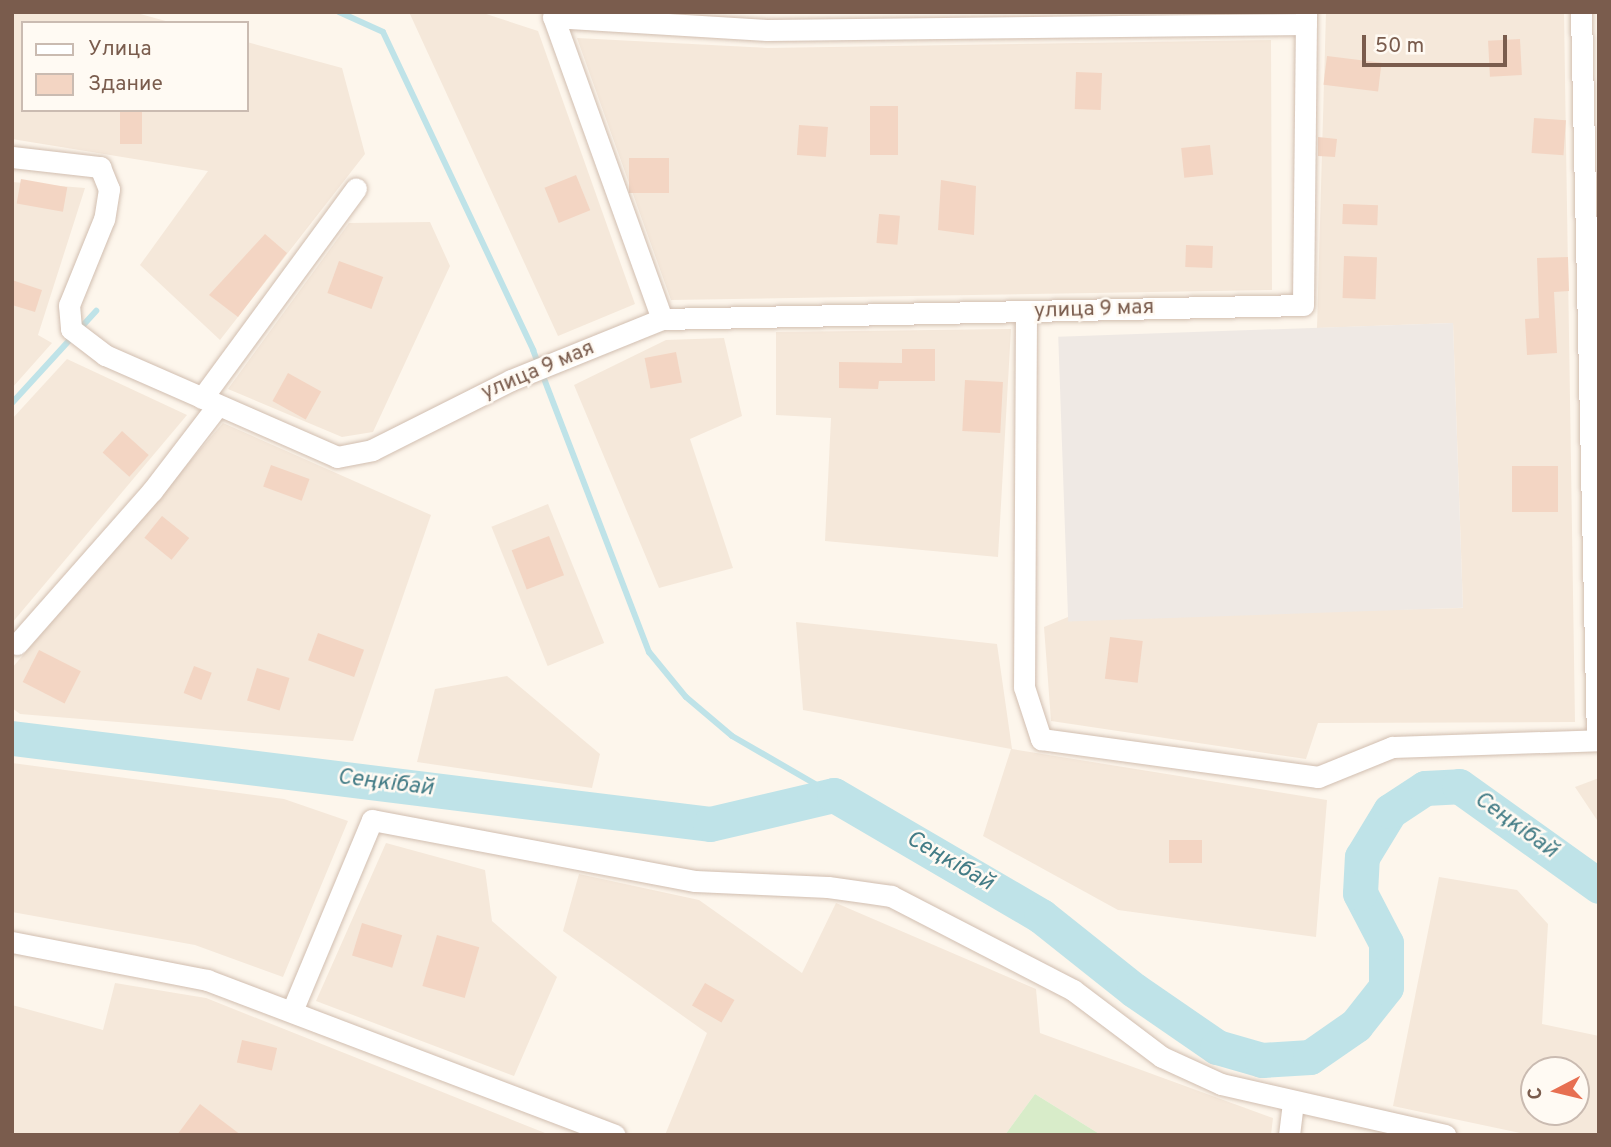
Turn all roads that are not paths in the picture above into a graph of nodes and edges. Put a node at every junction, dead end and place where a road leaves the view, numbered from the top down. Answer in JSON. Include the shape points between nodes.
{"nodes":[{"id":1,"x":1581,"y":12,"type":"edge"},
{"id":2,"x":1306,"y":18,"type":"edge"},
{"id":3,"x":12,"y":157,"type":"edge"},
{"id":4,"x":356,"y":188,"type":"dead end"},
{"id":5,"x":1026,"y":312,"type":"junction"},
{"id":6,"x":662,"y":319,"type":"junction"},
{"id":7,"x":210,"y":401,"type":"junction"},
{"id":8,"x":17,"y":644,"type":"dead end"},
{"id":9,"x":1598,"y":740,"type":"edge"},
{"id":10,"x":12,"y":942,"type":"edge"},
{"id":11,"x":292,"y":1012,"type":"junction"},
{"id":12,"x":1293,"y":1101,"type":"junction"},
{"id":13,"x":614,"y":1135,"type":"edge"},
{"id":14,"x":1289,"y":1135,"type":"edge"},
{"id":15,"x":1445,"y":1135,"type":"edge"}],
"edges":[{"from":1,"to":9,"type":"street"},
{"from":2,"to":5,"type":"street","name":"улица 9 мая","via":[[1303,304]]},
{"from":2,"to":6,"type":"street","via":[[767,30],[553,17]]},
{"from":3,"to":7,"type":"street","name":"улица 9 мая","via":[[100,167],[108,190],[104,219],[69,305],[71,329],[105,355]]},
{"from":4,"to":7,"type":"street"},
{"from":5,"to":6,"type":"street","name":"улица 9 мая"},
{"from":5,"to":9,"type":"street","via":[[1024,687],[1041,739],[1318,777],[1392,747]]},
{"from":6,"to":7,"type":"street","name":"улица 9 мая","via":[[511,380],[372,450],[337,457]]},
{"from":7,"to":8,"type":"street","via":[[152,491]]},
{"from":10,"to":11,"type":"street","via":[[207,980]]},
{"from":11,"to":12,"type":"street","via":[[372,820],[695,881],[828,887],[891,896],[1073,990],[1162,1057],[1220,1084]]},
{"from":11,"to":13,"type":"street"},
{"from":12,"to":14,"type":"street"},
{"from":12,"to":15,"type":"street"}]}
